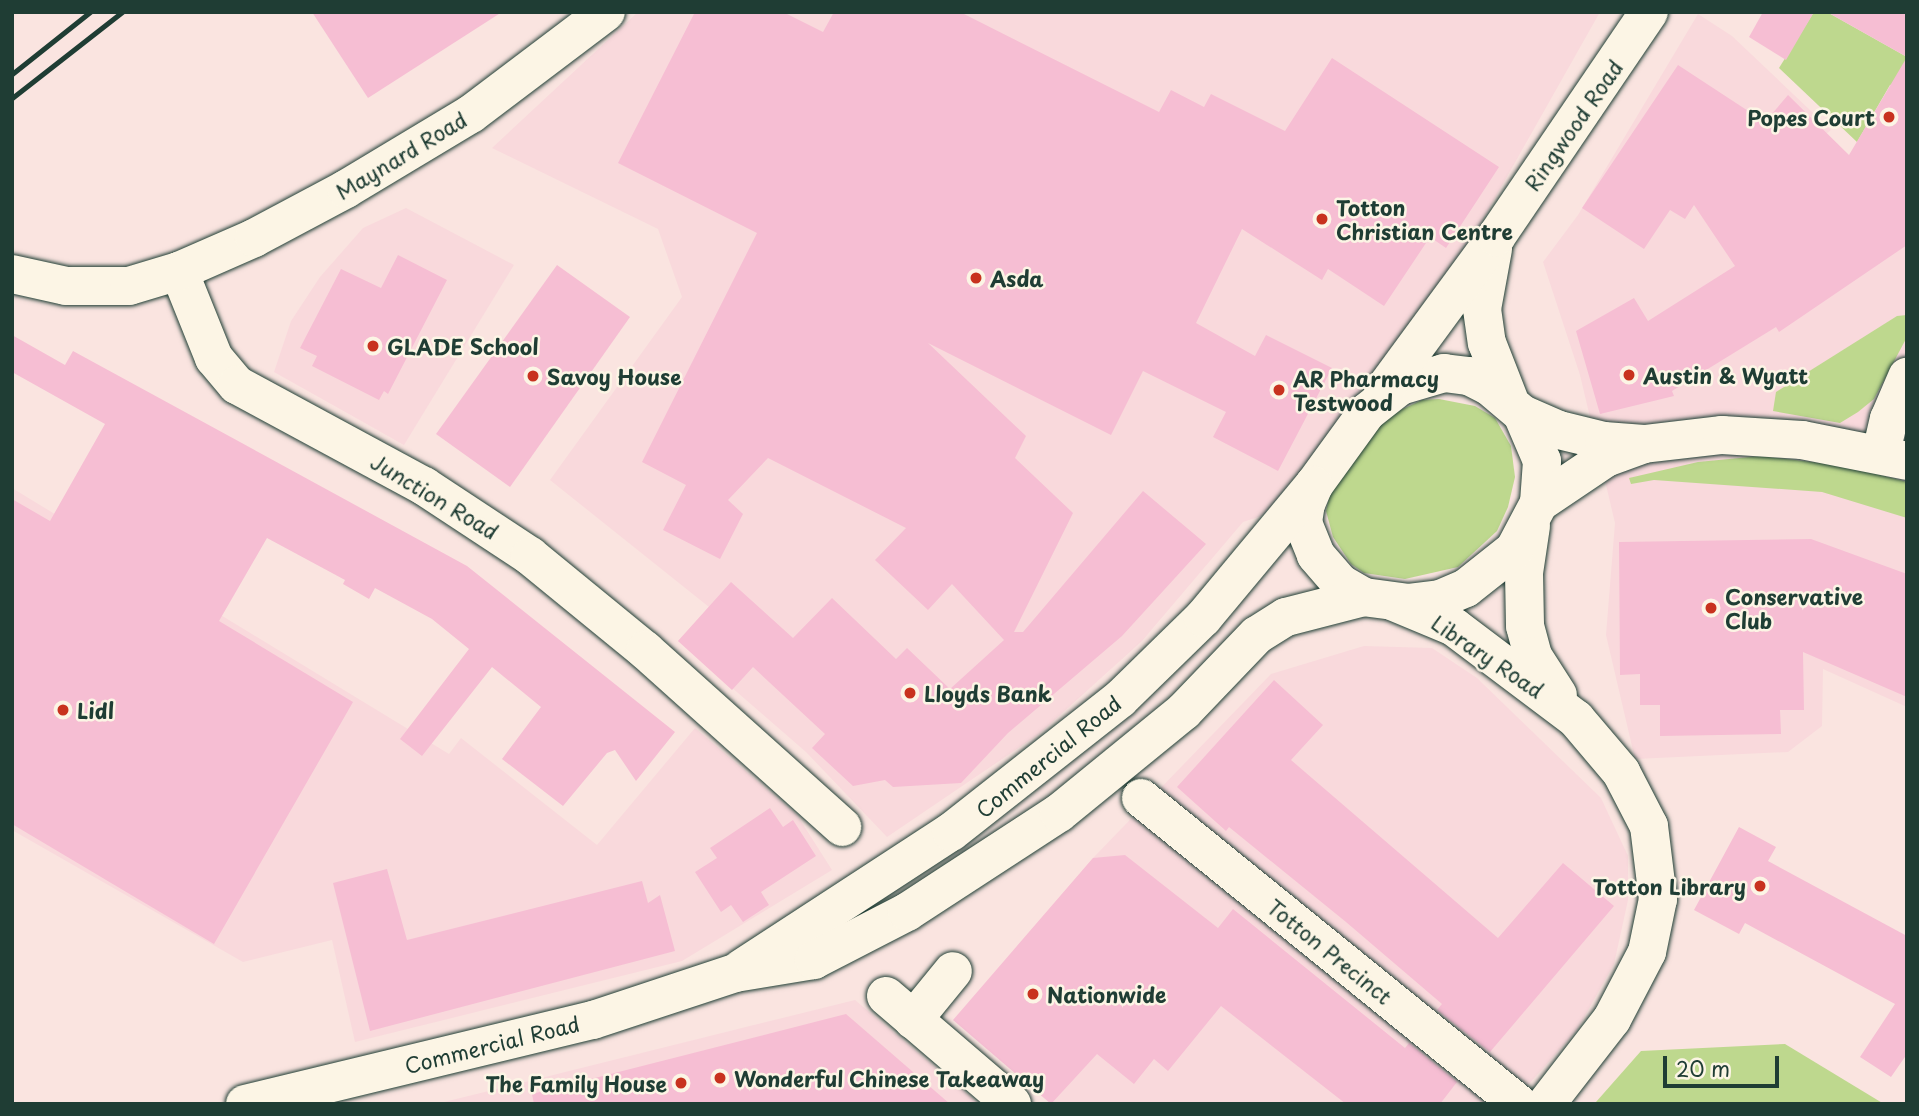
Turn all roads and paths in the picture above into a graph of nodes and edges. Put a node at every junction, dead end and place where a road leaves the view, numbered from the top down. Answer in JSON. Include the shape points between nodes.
{"nodes":[{"id":1,"x":606,"y":12,"type":"edge"},
{"id":2,"x":1649,"y":12,"type":"edge"},
{"id":3,"x":1496,"y":237,"type":"junction"},
{"id":4,"x":178,"y":271,"type":"junction"},
{"id":5,"x":12,"y":274,"type":"edge"},
{"id":6,"x":1907,"y":377,"type":"edge"},
{"id":7,"x":1515,"y":406,"type":"junction"},
{"id":8,"x":1367,"y":412,"type":"junction"},
{"id":9,"x":1644,"y":444,"type":"junction"},
{"id":10,"x":1894,"y":457,"type":"edge"},
{"id":11,"x":1314,"y":485,"type":"junction"},
{"id":12,"x":1535,"y":515,"type":"junction"},
{"id":13,"x":1379,"y":600,"type":"junction"},
{"id":14,"x":1576,"y":719,"type":"junction"},
{"id":15,"x":1140,"y":798,"type":"dead end"},
{"id":16,"x":842,"y":827,"type":"dead end"},
{"id":17,"x":953,"y":971,"type":"dead end"},
{"id":18,"x":735,"y":973,"type":"junction"},
{"id":19,"x":245,"y":1104,"type":"edge"},
{"id":20,"x":1012,"y":1104,"type":"edge"},
{"id":21,"x":1519,"y":1104,"type":"edge"},
{"id":22,"x":1546,"y":1104,"type":"edge"}],
"edges":[{"from":1,"to":4,"type":"main road","name":"Maynard Road","via":[[471,114],[405,154],[266,232]]},
{"from":2,"to":3,"type":"main road","name":"Ringwood Road"},
{"from":3,"to":7,"type":"main road","name":"Ringwood Road","via":[[1482,309],[1487,343]]},
{"from":3,"to":8,"type":"main road","name":"Ringwood Road"},
{"from":4,"to":5,"type":"main road","via":[[129,286],[96,288]]},
{"from":4,"to":16,"type":"main road","name":"Junction Road","via":[[214,358],[237,385],[424,486],[530,556],[645,650]]},
{"from":6,"to":10,"type":"main road","via":[[1889,419]]},
{"from":7,"to":8,"type":"main road","via":[[1469,376],[1444,373],[1401,386]]},
{"from":7,"to":9,"type":"main road","via":[[1559,430],[1604,441]]},
{"from":7,"to":12,"type":"main road","via":[[1542,461]]},
{"from":8,"to":11,"type":"main road"},
{"from":9,"to":10,"type":"main road","via":[[1722,435],[1802,440]]},
{"from":9,"to":12,"type":"main road","via":[[1606,458]]},
{"from":11,"to":13,"type":"main road","via":[[1304,513],[1307,536],[1327,570]]},
{"from":11,"to":18,"type":"main road","name":"Commercial Road","via":[[1203,618],[1120,699],[951,832]]},
{"from":12,"to":13,"type":"main road","via":[[1514,550],[1466,588],[1440,599]]},
{"from":12,"to":14,"type":"main road","name":"Library Road","via":[[1524,573],[1525,626],[1532,656]]},
{"from":13,"to":14,"type":"main road","name":"Library Road","via":[[1454,627]]},
{"from":13,"to":18,"type":"main road","name":"Commercial Road","via":[[1286,617],[1257,635],[1184,710],[1110,774],[1059,813],[907,912],[814,960]]},
{"from":14,"to":22,"type":"main road","name":"Library Road","via":[[1609,756],[1643,811],[1655,852],[1658,899],[1647,953],[1626,997]]},
{"from":15,"to":21,"type":"main road","name":"Totton Precinct"},
{"from":17,"to":20,"type":"main road","via":[[900,1008]]},
{"from":18,"to":19,"type":"main road","name":"Commercial Road","via":[[593,1020]]}]}
